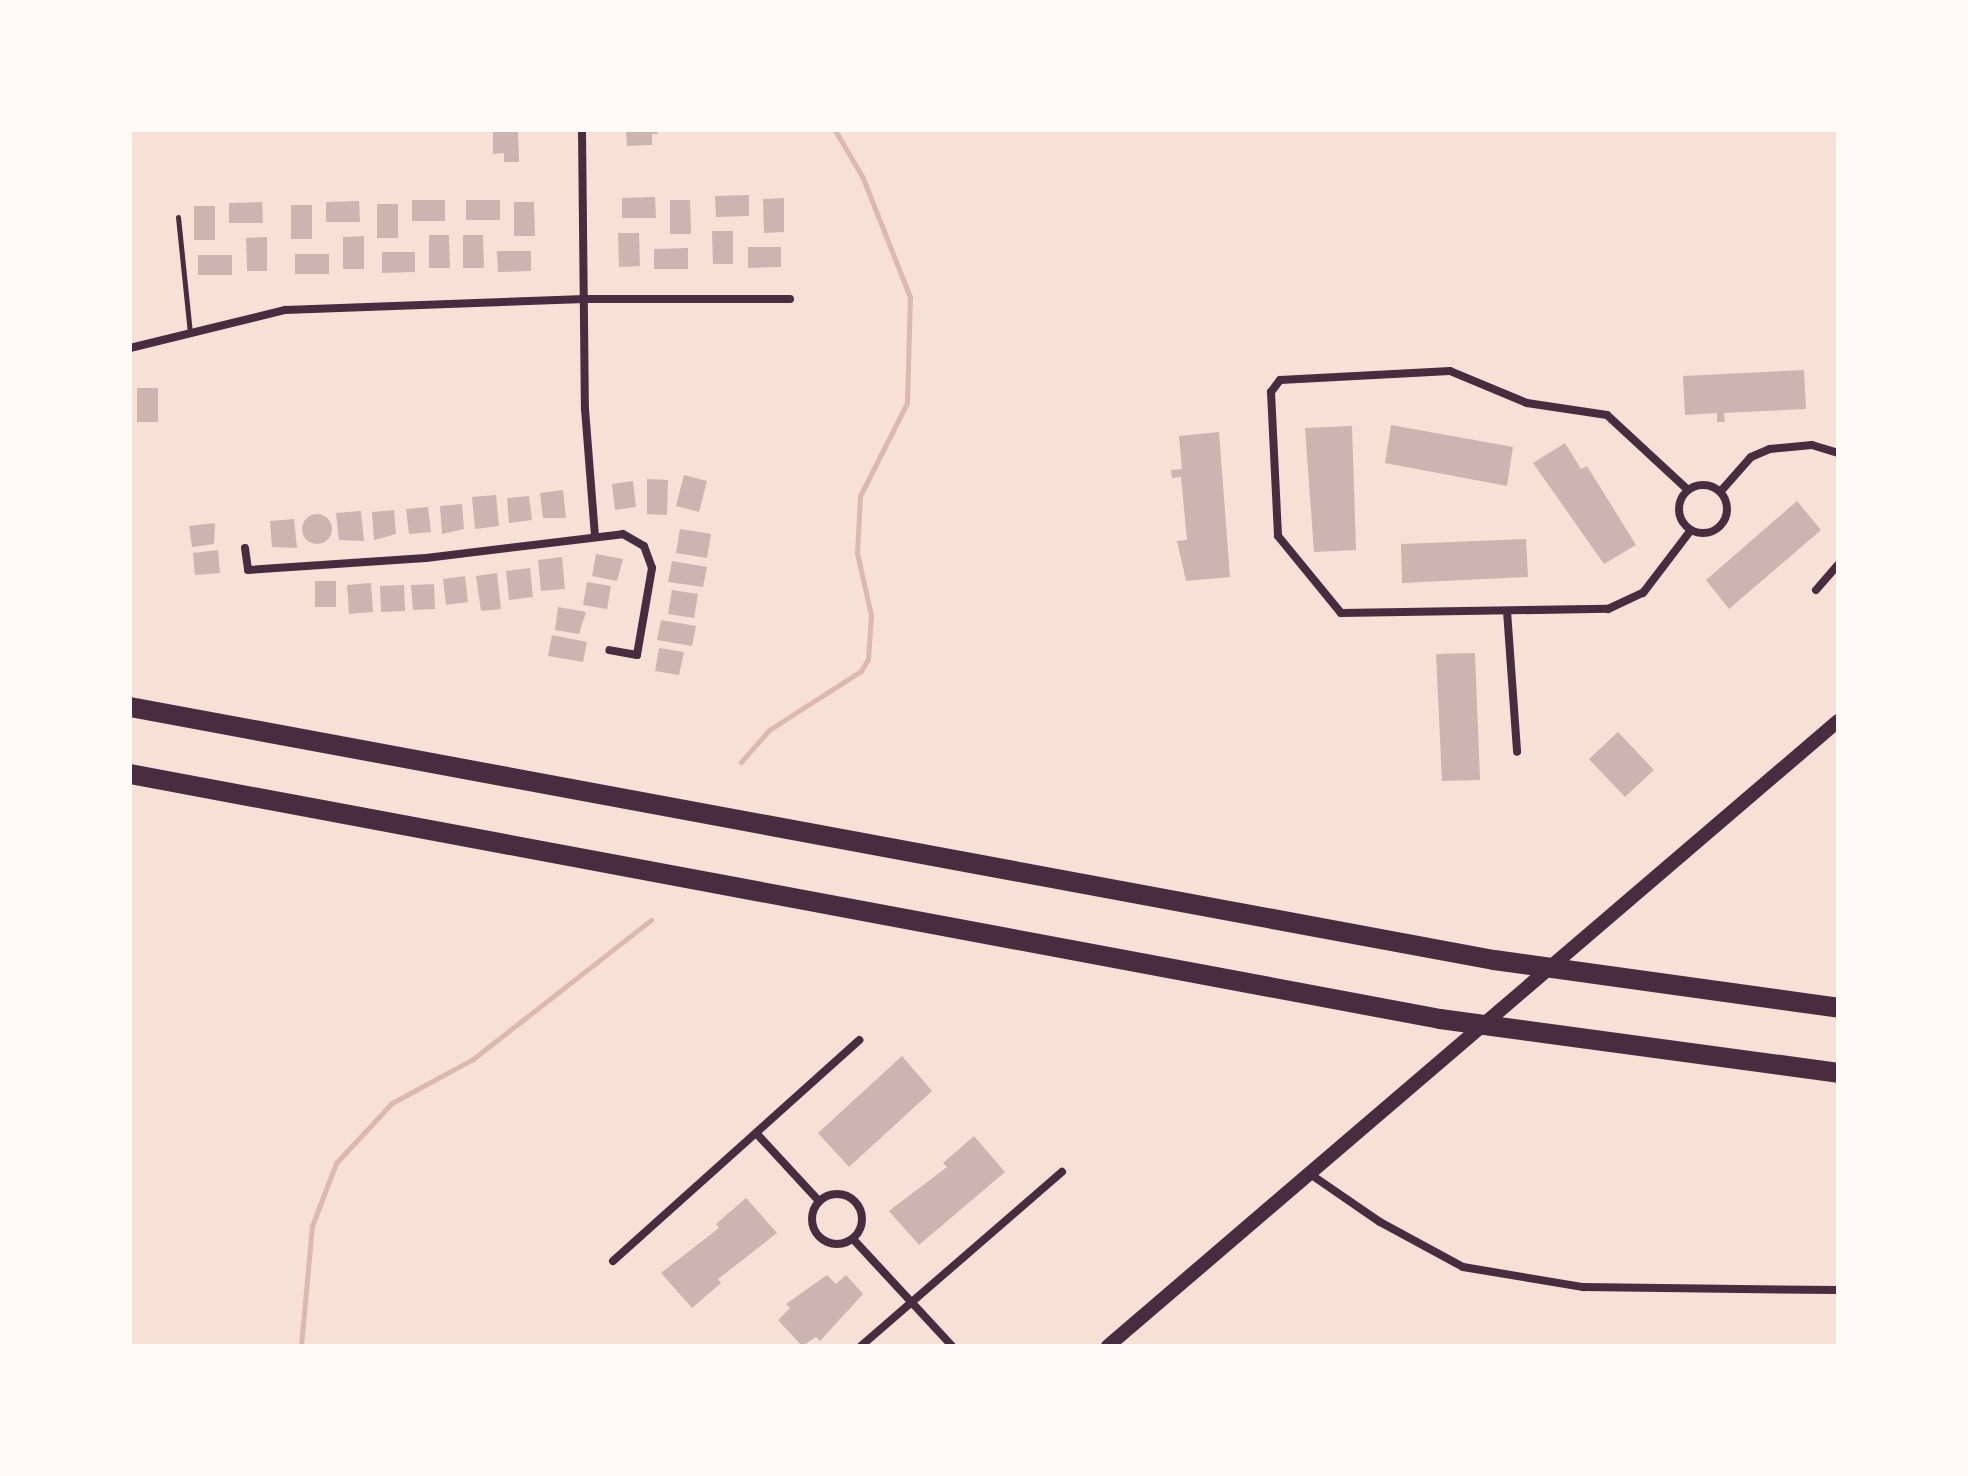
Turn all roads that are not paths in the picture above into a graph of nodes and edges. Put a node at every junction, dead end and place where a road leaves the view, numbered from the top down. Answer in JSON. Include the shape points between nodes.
{"nodes":[{"id":1,"x":582,"y":130,"type":"edge"},
{"id":2,"x":178,"y":217,"type":"dead end"},
{"id":3,"x":585,"y":299,"type":"junction"},
{"id":4,"x":790,"y":299,"type":"dead end"},
{"id":5,"x":190,"y":333,"type":"junction"},
{"id":6,"x":130,"y":348,"type":"edge"},
{"id":7,"x":1838,"y":453,"type":"edge"},
{"id":8,"x":1688,"y":490,"type":"junction"},
{"id":9,"x":1721,"y":491,"type":"junction"},
{"id":10,"x":1691,"y":530,"type":"junction"},
{"id":11,"x":595,"y":535,"type":"junction"},
{"id":12,"x":245,"y":548,"type":"dead end"},
{"id":13,"x":1838,"y":565,"type":"edge"},
{"id":14,"x":1816,"y":590,"type":"dead end"},
{"id":15,"x":1507,"y":611,"type":"junction"},
{"id":16,"x":609,"y":650,"type":"dead end"},
{"id":17,"x":130,"y":707,"type":"edge"},
{"id":18,"x":1838,"y":721,"type":"edge"},
{"id":19,"x":1517,"y":752,"type":"dead end"},
{"id":20,"x":130,"y":774,"type":"edge"},
{"id":21,"x":1838,"y":1008,"type":"edge"},
{"id":22,"x":859,"y":1040,"type":"dead end"},
{"id":23,"x":1838,"y":1073,"type":"edge"},
{"id":24,"x":756,"y":1133,"type":"junction"},
{"id":25,"x":1062,"y":1172,"type":"dead end"},
{"id":26,"x":1313,"y":1176,"type":"junction"},
{"id":27,"x":819,"y":1201,"type":"junction"},
{"id":28,"x":853,"y":1239,"type":"junction"},
{"id":29,"x":613,"y":1261,"type":"dead end"},
{"id":30,"x":1838,"y":1290,"type":"edge"},
{"id":31,"x":912,"y":1302,"type":"junction"},
{"id":32,"x":861,"y":1346,"type":"edge"},
{"id":33,"x":952,"y":1346,"type":"edge"},
{"id":34,"x":1108,"y":1346,"type":"edge"}],
"edges":[{"from":1,"to":3,"type":"street"},
{"from":2,"to":5,"type":"lane","via":[[178,260]]},
{"from":3,"to":4,"type":"street"},
{"from":3,"to":5,"type":"street","via":[[285,310]]},
{"from":3,"to":11,"type":"street","via":[[585,409]]},
{"from":5,"to":6,"type":"street"},
{"from":7,"to":9,"type":"street","via":[[1812,445],[1770,449],[1751,457]]},
{"from":8,"to":9,"type":"street","via":[[1699,485]]},
{"from":8,"to":10,"type":"street","via":[[1679,511]]},
{"from":8,"to":15,"type":"street","via":[[1607,415],[1527,403],[1450,371],[1295,378],[1274,384],[1278,536],[1333,608],[1341,613]]},
{"from":9,"to":10,"type":"street","via":[[1728,513],[1723,524],[1702,534]]},
{"from":10,"to":15,"type":"street","via":[[1643,593],[1627,602],[1590,611]]},
{"from":11,"to":12,"type":"street","via":[[456,555],[248,570]]},
{"from":11,"to":16,"type":"street","via":[[634,538],[644,546],[652,568],[637,655]]},
{"from":13,"to":14,"type":"street"},
{"from":15,"to":19,"type":"street"},
{"from":17,"to":21,"type":"highway","via":[[1494,960]]},
{"from":18,"to":26,"type":"main road"},
{"from":20,"to":23,"type":"highway","via":[[1440,1019]]},
{"from":22,"to":24,"type":"street"},
{"from":24,"to":27,"type":"street"},
{"from":24,"to":29,"type":"street"},
{"from":25,"to":31,"type":"street"},
{"from":26,"to":30,"type":"street","via":[[1380,1222],[1463,1267],[1583,1287]]},
{"from":26,"to":34,"type":"main road","via":[[1127,1325]]},
{"from":27,"to":28,"type":"street","via":[[811,1222],[816,1234],[827,1243]]},
{"from":27,"to":28,"type":"street","via":[[834,1193],[858,1203],[863,1215]]},
{"from":28,"to":31,"type":"street"},
{"from":31,"to":32,"type":"street"},
{"from":31,"to":33,"type":"street"}]}
